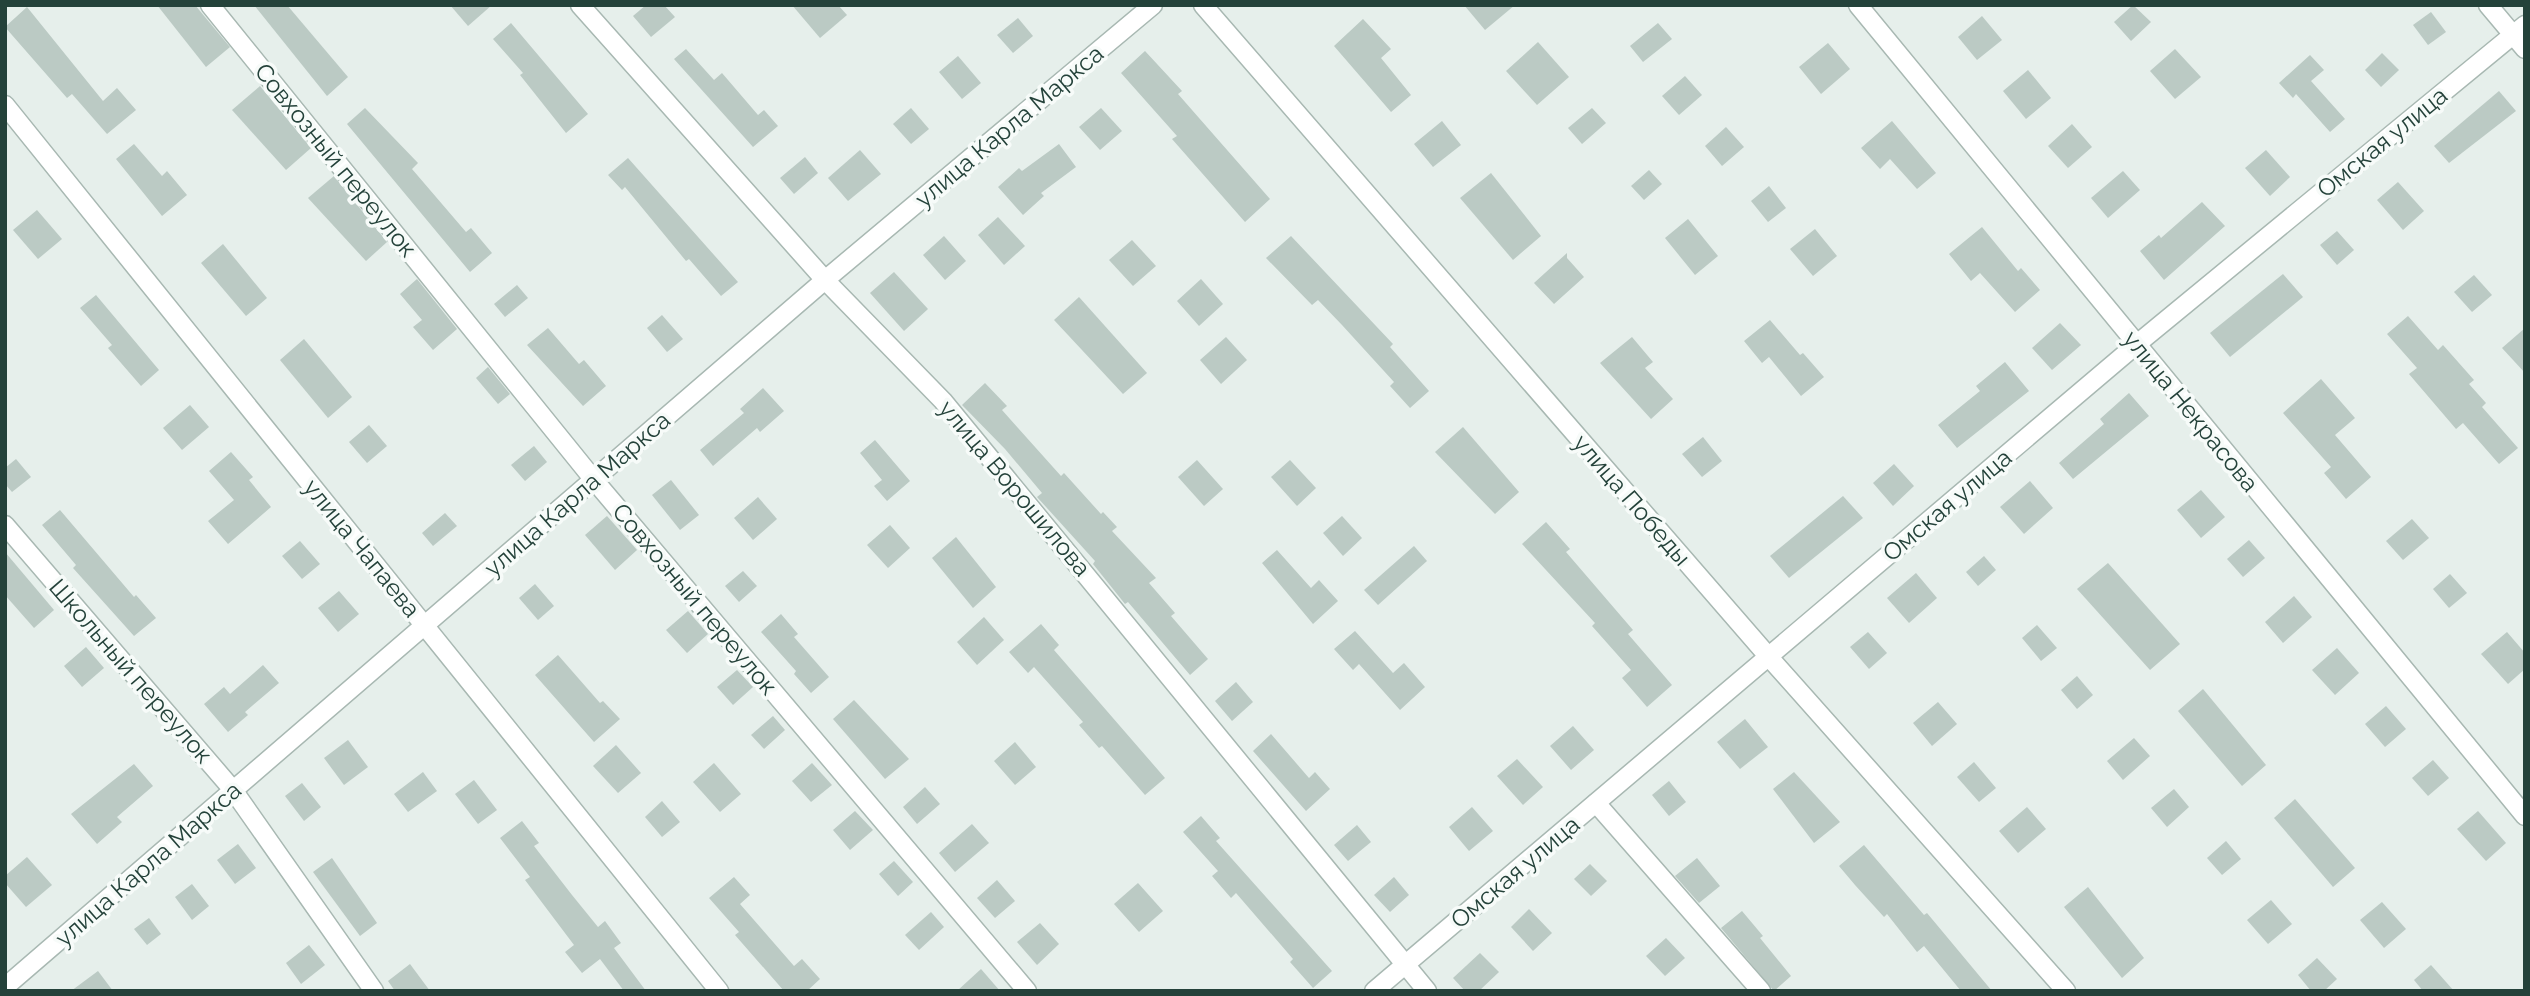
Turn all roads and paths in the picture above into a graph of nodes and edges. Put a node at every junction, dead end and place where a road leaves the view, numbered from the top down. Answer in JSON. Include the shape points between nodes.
{"nodes":[{"id":1,"x":210,"y":5,"type":"edge"},
{"id":2,"x":580,"y":5,"type":"edge"},
{"id":3,"x":1153,"y":5,"type":"edge"},
{"id":4,"x":1203,"y":5,"type":"edge"},
{"id":5,"x":1858,"y":5,"type":"edge"},
{"id":6,"x":2488,"y":5,"type":"edge"},
{"id":7,"x":2521,"y":37,"type":"edge"},
{"id":8,"x":5,"y":105,"type":"edge"},
{"id":9,"x":825,"y":280,"type":"junction"},
{"id":10,"x":2137,"y":344,"type":"junction"},
{"id":11,"x":594,"y":480,"type":"junction"},
{"id":12,"x":5,"y":525,"type":"edge"},
{"id":13,"x":424,"y":626,"type":"junction"},
{"id":14,"x":1769,"y":656,"type":"junction"},
{"id":15,"x":233,"y":790,"type":"junction"},
{"id":16,"x":1596,"y":803,"type":"junction"},
{"id":17,"x":2525,"y":816,"type":"edge"},
{"id":18,"x":1406,"y":965,"type":"junction"},
{"id":19,"x":6,"y":989,"type":"edge"},
{"id":20,"x":374,"y":991,"type":"edge"},
{"id":21,"x":719,"y":991,"type":"edge"},
{"id":22,"x":1027,"y":991,"type":"edge"},
{"id":23,"x":1374,"y":991,"type":"edge"},
{"id":24,"x":1427,"y":991,"type":"edge"},
{"id":25,"x":1761,"y":991,"type":"edge"},
{"id":26,"x":2066,"y":991,"type":"edge"}],
"edges":[{"from":1,"to":11,"type":"street","name":"Совхозный переулок"},
{"from":2,"to":9,"type":"street","name":"улица Ворошилова"},
{"from":3,"to":9,"type":"street","name":"улица Карла Маркса"},
{"from":4,"to":14,"type":"street","name":"улица Победы"},
{"from":5,"to":10,"type":"street","name":"улица Некрасова"},
{"from":6,"to":7,"type":"street"},
{"from":7,"to":10,"type":"street","name":"Омская улица"},
{"from":8,"to":13,"type":"street","name":"улица Чапаева"},
{"from":9,"to":11,"type":"street","name":"улица Карла Маркса"},
{"from":9,"to":18,"type":"street","name":"улица Ворошилова","via":[[943,401]]},
{"from":10,"to":14,"type":"street","name":"Омская улица"},
{"from":10,"to":17,"type":"street","name":"улица Некрасова"},
{"from":11,"to":13,"type":"street","name":"улица Карла Маркса"},
{"from":11,"to":22,"type":"street","name":"Совхозный переулок"},
{"from":12,"to":15,"type":"street","name":"Школьный переулок"},
{"from":13,"to":15,"type":"street","name":"улица Карла Маркса"},
{"from":13,"to":21,"type":"street","name":"улица Чапаева"},
{"from":14,"to":16,"type":"street","name":"Омская улица"},
{"from":14,"to":26,"type":"street","name":"улица Победы"},
{"from":15,"to":19,"type":"street","name":"улица Карла Маркса"},
{"from":15,"to":20,"type":"street","name":"Школьный переулок"},
{"from":16,"to":18,"type":"street","name":"Омская улица"},
{"from":16,"to":25,"type":"street"},
{"from":18,"to":23,"type":"street","name":"Омская улица"},
{"from":18,"to":24,"type":"street","name":"улица Ворошилова"}]}
